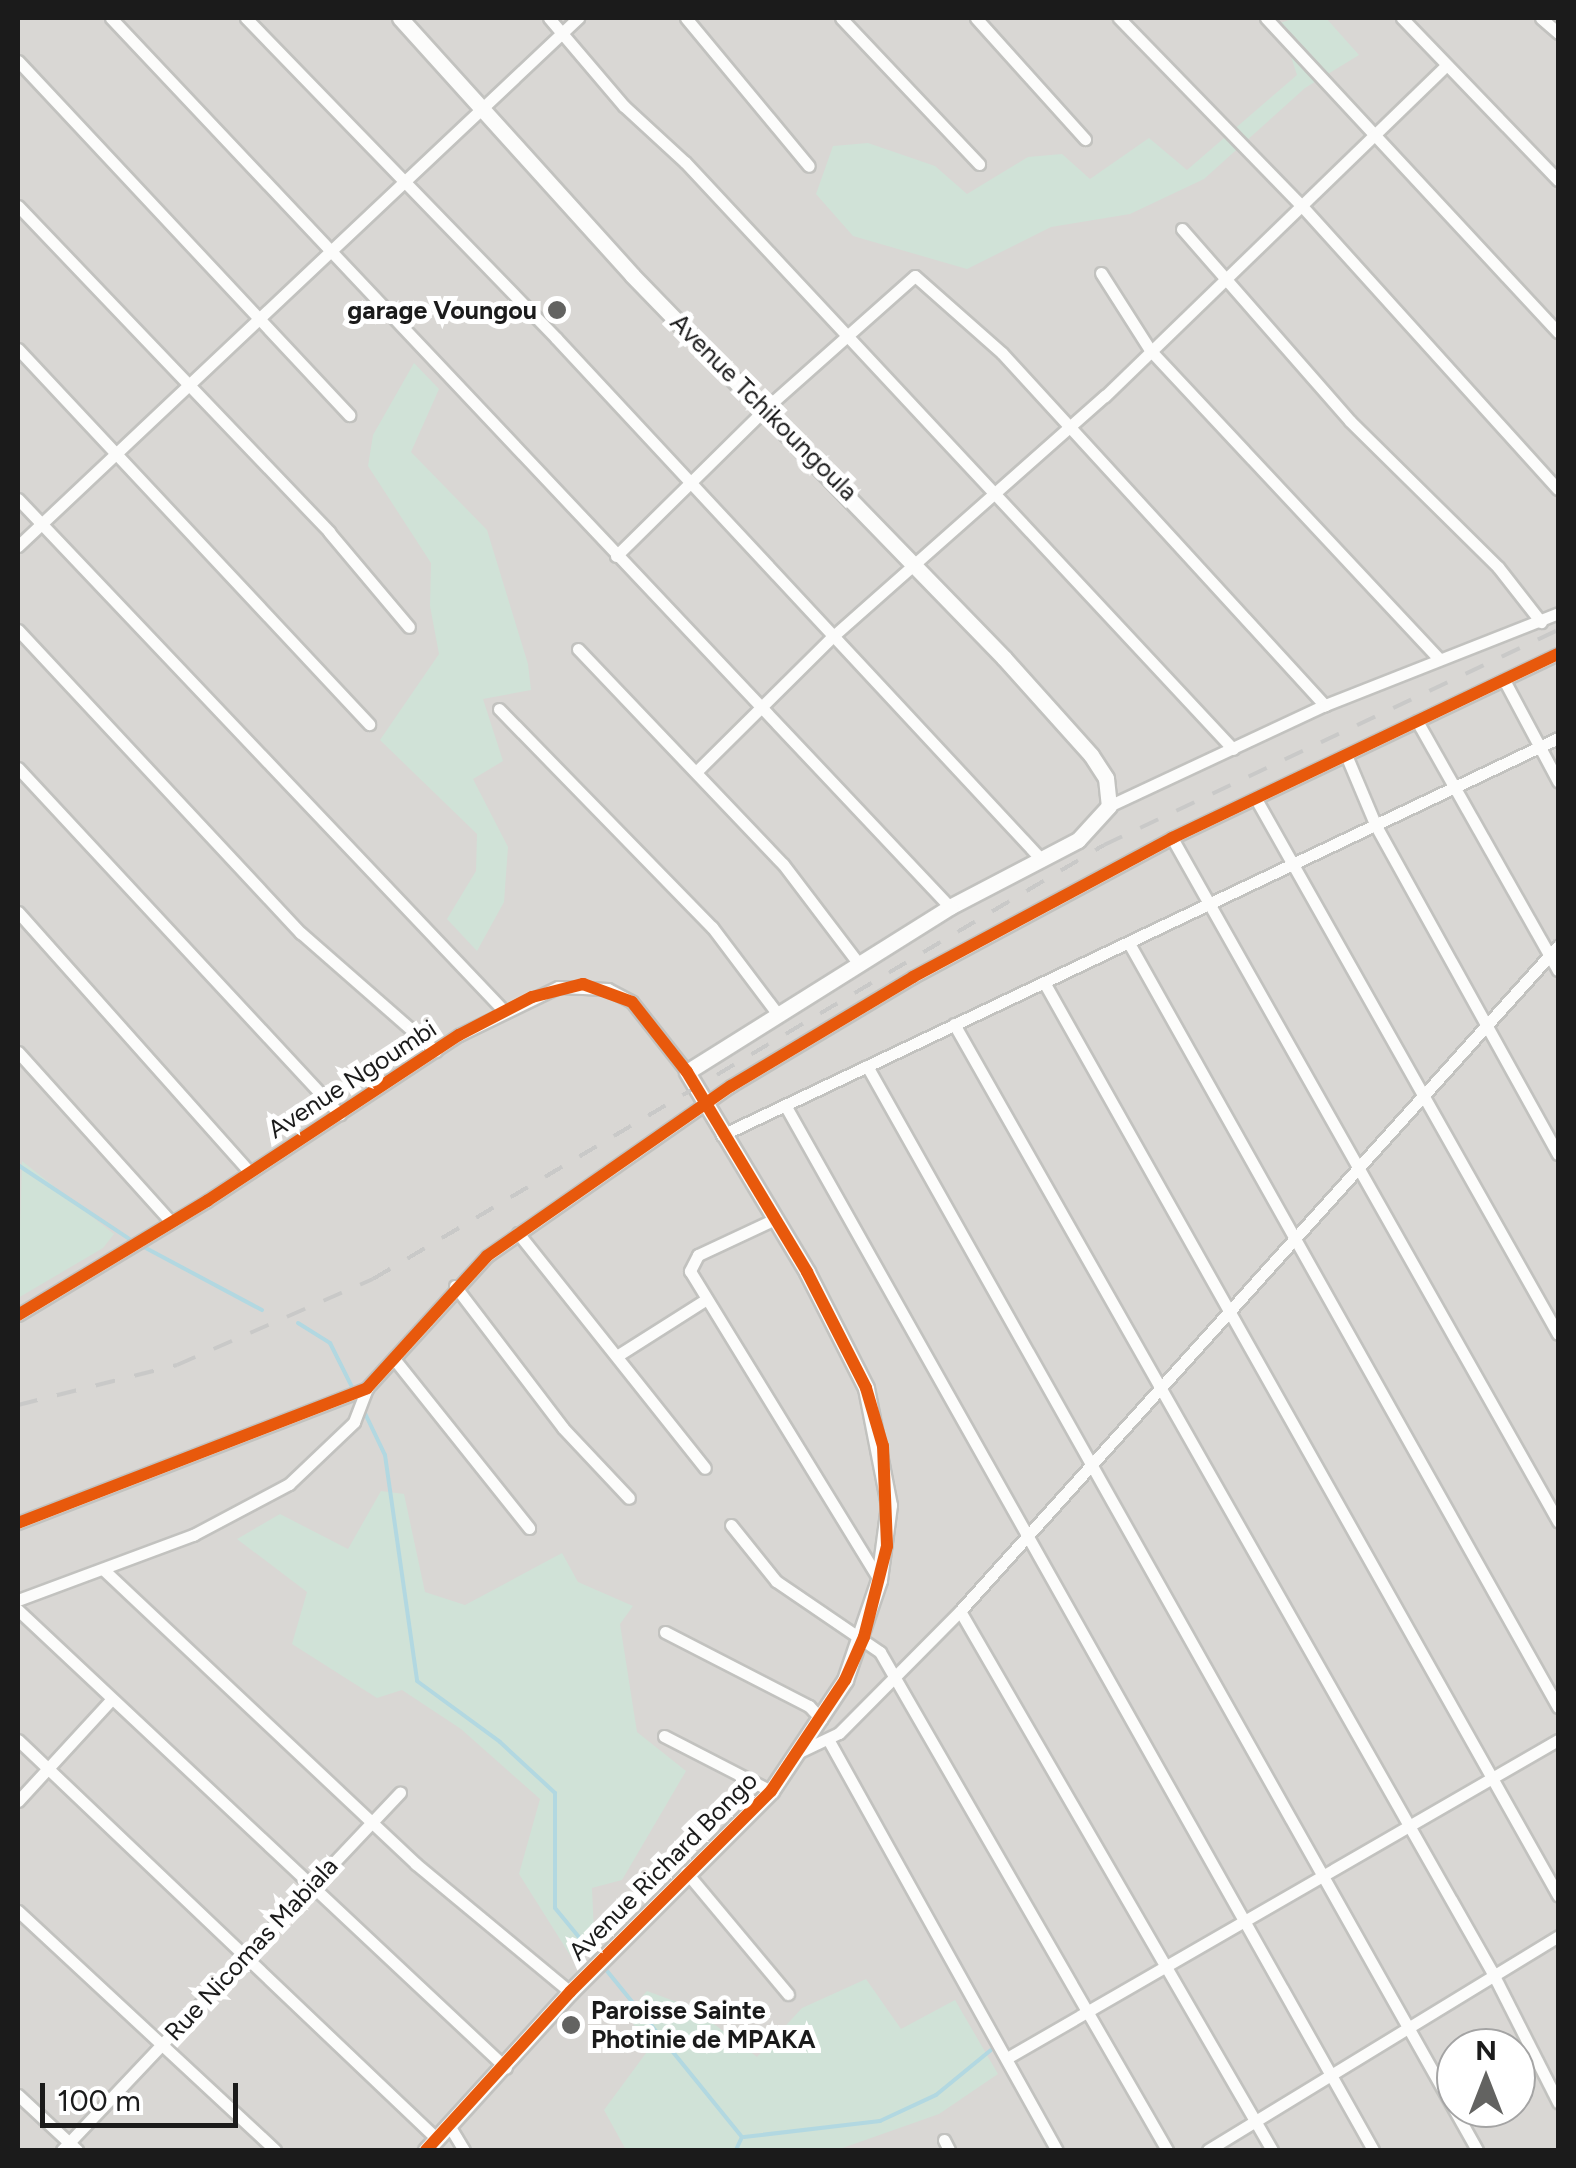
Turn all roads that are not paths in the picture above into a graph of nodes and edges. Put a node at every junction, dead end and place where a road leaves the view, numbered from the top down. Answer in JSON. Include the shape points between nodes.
{"nodes":[{"id":1,"x":111,"y":18,"type":"edge"},
{"id":2,"x":246,"y":18,"type":"edge"},
{"id":3,"x":400,"y":18,"type":"edge"},
{"id":4,"x":549,"y":18,"type":"edge"},
{"id":5,"x":578,"y":18,"type":"edge"},
{"id":6,"x":686,"y":18,"type":"edge"},
{"id":7,"x":841,"y":18,"type":"edge"},
{"id":8,"x":976,"y":18,"type":"edge"},
{"id":9,"x":1118,"y":18,"type":"edge"},
{"id":10,"x":1266,"y":18,"type":"edge"},
{"id":11,"x":1402,"y":18,"type":"edge"},
{"id":12,"x":1541,"y":18,"type":"edge"},
{"id":13,"x":563,"y":32,"type":"junction"},
{"id":14,"x":1558,"y":33,"type":"edge"},
{"id":15,"x":18,"y":61,"type":"edge"},
{"id":16,"x":1446,"y":66,"type":"junction"},
{"id":17,"x":482,"y":108,"type":"junction"},
{"id":18,"x":1373,"y":137,"type":"junction"},
{"id":19,"x":1085,"y":140,"type":"dead end"},
{"id":20,"x":978,"y":164,"type":"dead end"},
{"id":21,"x":809,"y":166,"type":"dead end"},
{"id":22,"x":1558,"y":180,"type":"edge"},
{"id":23,"x":403,"y":182,"type":"junction"},
{"id":24,"x":1301,"y":204,"type":"junction"},
{"id":25,"x":18,"y":206,"type":"edge"},
{"id":26,"x":1182,"y":229,"type":"dead end"},
{"id":27,"x":333,"y":248,"type":"junction"},
{"id":28,"x":1102,"y":273,"type":"dead end"},
{"id":29,"x":1226,"y":277,"type":"junction"},
{"id":30,"x":260,"y":316,"type":"junction"},
{"id":31,"x":1558,"y":332,"type":"edge"},
{"id":32,"x":847,"y":335,"type":"junction"},
{"id":33,"x":18,"y":349,"type":"edge"},
{"id":34,"x":1150,"y":350,"type":"junction"},
{"id":35,"x":185,"y":387,"type":"junction"},
{"id":36,"x":765,"y":409,"type":"junction"},
{"id":37,"x":349,"y":416,"type":"dead end"},
{"id":38,"x":1070,"y":427,"type":"junction"},
{"id":39,"x":114,"y":454,"type":"junction"},
{"id":40,"x":688,"y":485,"type":"junction"},
{"id":41,"x":1558,"y":489,"type":"edge"},
{"id":42,"x":990,"y":494,"type":"junction"},
{"id":43,"x":18,"y":499,"type":"edge"},
{"id":44,"x":40,"y":525,"type":"junction"},
{"id":45,"x":18,"y":546,"type":"edge"},
{"id":46,"x":616,"y":556,"type":"junction"},
{"id":47,"x":916,"y":561,"type":"junction"},
{"id":48,"x":1558,"y":613,"type":"edge"},
{"id":49,"x":1541,"y":622,"type":"junction"},
{"id":50,"x":408,"y":627,"type":"dead end"},
{"id":51,"x":18,"y":630,"type":"edge"},
{"id":52,"x":831,"y":638,"type":"junction"},
{"id":53,"x":578,"y":649,"type":"dead end"},
{"id":54,"x":1558,"y":654,"type":"edge"},
{"id":55,"x":1438,"y":658,"type":"junction"},
{"id":56,"x":1504,"y":680,"type":"junction"},
{"id":57,"x":1326,"y":704,"type":"junction"},
{"id":58,"x":765,"y":707,"type":"junction"},
{"id":59,"x":500,"y":709,"type":"dead end"},
{"id":60,"x":1417,"y":720,"type":"junction"},
{"id":61,"x":369,"y":724,"type":"dead end"},
{"id":62,"x":1558,"y":738,"type":"edge"},
{"id":63,"x":1540,"y":747,"type":"junction"},
{"id":64,"x":1232,"y":749,"type":"junction"},
{"id":65,"x":1346,"y":755,"type":"junction"},
{"id":66,"x":18,"y":768,"type":"edge"},
{"id":67,"x":697,"y":771,"type":"junction"},
{"id":68,"x":1558,"y":780,"type":"edge"},
{"id":69,"x":1456,"y":788,"type":"junction"},
{"id":70,"x":1256,"y":799,"type":"junction"},
{"id":71,"x":1109,"y":806,"type":"junction"},
{"id":72,"x":1376,"y":826,"type":"junction"},
{"id":73,"x":1172,"y":838,"type":"junction"},
{"id":74,"x":1042,"y":859,"type":"junction"},
{"id":75,"x":1292,"y":868,"type":"junction"},
{"id":76,"x":950,"y":906,"type":"junction"},
{"id":77,"x":1209,"y":907,"type":"junction"},
{"id":78,"x":18,"y":912,"type":"edge"},
{"id":79,"x":1130,"y":946,"type":"junction"},
{"id":80,"x":1554,"y":951,"type":"edge"},
{"id":81,"x":859,"y":964,"type":"junction"},
{"id":82,"x":1558,"y":970,"type":"edge"},
{"id":83,"x":1045,"y":984,"type":"junction"},
{"id":84,"x":504,"y":1011,"type":"junction"},
{"id":85,"x":779,"y":1016,"type":"junction"},
{"id":86,"x":954,"y":1024,"type":"junction"},
{"id":87,"x":1488,"y":1030,"type":"junction"},
{"id":88,"x":436,"y":1051,"type":"junction"},
{"id":89,"x":18,"y":1052,"type":"edge"},
{"id":90,"x":867,"y":1066,"type":"junction"},
{"id":91,"x":686,"y":1072,"type":"junction"},
{"id":92,"x":694,"y":1089,"type":"joint"},
{"id":93,"x":1422,"y":1101,"type":"junction"},
{"id":94,"x":704,"y":1105,"type":"junction"},
{"id":95,"x":785,"y":1105,"type":"junction"},
{"id":96,"x":340,"y":1115,"type":"junction"},
{"id":97,"x":722,"y":1135,"type":"junction"},
{"id":98,"x":1558,"y":1154,"type":"edge"},
{"id":99,"x":1362,"y":1166,"type":"junction"},
{"id":100,"x":250,"y":1172,"type":"junction"},
{"id":101,"x":775,"y":1219,"type":"junction"},
{"id":102,"x":171,"y":1222,"type":"junction"},
{"id":103,"x":518,"y":1233,"type":"junction"},
{"id":104,"x":1294,"y":1242,"type":"junction"},
{"id":105,"x":455,"y":1286,"type":"junction"},
{"id":106,"x":705,"y":1300,"type":"junction"},
{"id":107,"x":1232,"y":1312,"type":"junction"},
{"id":108,"x":18,"y":1314,"type":"edge"},
{"id":109,"x":1558,"y":1334,"type":"edge"},
{"id":110,"x":620,"y":1354,"type":"junction"},
{"id":111,"x":394,"y":1360,"type":"junction"},
{"id":112,"x":367,"y":1388,"type":"junction"},
{"id":113,"x":1160,"y":1389,"type":"junction"},
{"id":114,"x":1092,"y":1464,"type":"junction"},
{"id":115,"x":705,"y":1468,"type":"dead end"},
{"id":116,"x":629,"y":1498,"type":"dead end"},
{"id":117,"x":1558,"y":1521,"type":"edge"},
{"id":118,"x":18,"y":1523,"type":"edge"},
{"id":119,"x":731,"y":1525,"type":"dead end"},
{"id":120,"x":529,"y":1528,"type":"dead end"},
{"id":121,"x":1024,"y":1535,"type":"junction"},
{"id":122,"x":105,"y":1571,"type":"junction"},
{"id":123,"x":879,"y":1580,"type":"junction"},
{"id":124,"x":18,"y":1600,"type":"edge"},
{"id":125,"x":18,"y":1610,"type":"edge"},
{"id":126,"x":960,"y":1611,"type":"junction"},
{"id":127,"x":665,"y":1632,"type":"dead end"},
{"id":128,"x":864,"y":1637,"type":"junction"},
{"id":129,"x":896,"y":1676,"type":"junction"},
{"id":130,"x":110,"y":1701,"type":"junction"},
{"id":131,"x":1558,"y":1707,"type":"edge"},
{"id":132,"x":821,"y":1719,"type":"junction"},
{"id":133,"x":664,"y":1736,"type":"dead end"},
{"id":134,"x":18,"y":1740,"type":"edge"},
{"id":135,"x":1558,"y":1740,"type":"edge"},
{"id":136,"x":829,"y":1741,"type":"junction"},
{"id":137,"x":799,"y":1752,"type":"junction"},
{"id":138,"x":48,"y":1768,"type":"junction"},
{"id":139,"x":1494,"y":1778,"type":"junction"},
{"id":140,"x":771,"y":1790,"type":"junction"},
{"id":141,"x":400,"y":1793,"type":"dead end"},
{"id":142,"x":18,"y":1801,"type":"edge"},
{"id":143,"x":373,"y":1822,"type":"junction"},
{"id":144,"x":1407,"y":1826,"type":"junction"},
{"id":145,"x":686,"y":1872,"type":"junction"},
{"id":146,"x":1324,"y":1876,"type":"junction"},
{"id":147,"x":309,"y":1888,"type":"junction"},
{"id":148,"x":1558,"y":1895,"type":"edge"},
{"id":149,"x":18,"y":1911,"type":"edge"},
{"id":150,"x":1243,"y":1924,"type":"junction"},
{"id":151,"x":1558,"y":1936,"type":"edge"},
{"id":152,"x":246,"y":1954,"type":"junction"},
{"id":153,"x":1171,"y":1966,"type":"junction"},
{"id":154,"x":1492,"y":1972,"type":"junction"},
{"id":155,"x":570,"y":1992,"type":"junction"},
{"id":156,"x":788,"y":1994,"type":"dead end"},
{"id":157,"x":1091,"y":2015,"type":"junction"},
{"id":158,"x":1406,"y":2026,"type":"junction"},
{"id":159,"x":160,"y":2046,"type":"junction"},
{"id":160,"x":1007,"y":2058,"type":"junction"},
{"id":161,"x":506,"y":2068,"type":"junction"},
{"id":162,"x":1328,"y":2072,"type":"junction"},
{"id":163,"x":18,"y":2095,"type":"edge"},
{"id":164,"x":1558,"y":2102,"type":"edge"},
{"id":165,"x":1255,"y":2120,"type":"junction"},
{"id":166,"x":450,"y":2127,"type":"junction"},
{"id":167,"x":431,"y":2145,"type":"edge"},
{"id":168,"x":69,"y":2148,"type":"edge"},
{"id":169,"x":275,"y":2150,"type":"edge"},
{"id":170,"x":464,"y":2150,"type":"edge"},
{"id":171,"x":1057,"y":2150,"type":"edge"},
{"id":172,"x":1167,"y":2150,"type":"edge"},
{"id":173,"x":1208,"y":2150,"type":"edge"},
{"id":174,"x":1272,"y":2150,"type":"edge"},
{"id":175,"x":1373,"y":2150,"type":"edge"},
{"id":176,"x":1478,"y":2150,"type":"edge"}],
"edges":[{"from":1,"to":27,"type":"street"},
{"from":2,"to":23,"type":"street"},
{"from":3,"to":17,"type":"street","name":"Avenue Tchikoungoula"},
{"from":4,"to":13,"type":"street"},
{"from":5,"to":13,"type":"street"},
{"from":6,"to":21,"type":"street"},
{"from":7,"to":20,"type":"street"},
{"from":8,"to":19,"type":"street"},
{"from":9,"to":24,"type":"street"},
{"from":10,"to":18,"type":"street"},
{"from":11,"to":16,"type":"street"},
{"from":12,"to":14,"type":"street"},
{"from":13,"to":17,"type":"street"},
{"from":13,"to":32,"type":"street","via":[[624,106]]},
{"from":15,"to":30,"type":"street"},
{"from":16,"to":18,"type":"street"},
{"from":16,"to":22,"type":"street"},
{"from":17,"to":23,"type":"street"},
{"from":17,"to":36,"type":"street","name":"Avenue Tchikoungoula","via":[[632,275]]},
{"from":18,"to":24,"type":"street"},
{"from":18,"to":31,"type":"street"},
{"from":23,"to":27,"type":"street"},
{"from":23,"to":40,"type":"street"},
{"from":24,"to":29,"type":"street"},
{"from":24,"to":41,"type":"street"},
{"from":25,"to":35,"type":"street"},
{"from":26,"to":29,"type":"street"},
{"from":27,"to":30,"type":"street"},
{"from":27,"to":46,"type":"street"},
{"from":28,"to":34,"type":"street"},
{"from":29,"to":34,"type":"street"},
{"from":29,"to":49,"type":"street","via":[[1350,420],[1498,567]]},
{"from":30,"to":35,"type":"street"},
{"from":30,"to":37,"type":"street"},
{"from":32,"to":36,"type":"street"},
{"from":32,"to":38,"type":"street","via":[[908,279],[923,278]]},
{"from":32,"to":42,"type":"street"},
{"from":33,"to":39,"type":"street"},
{"from":34,"to":38,"type":"street"},
{"from":34,"to":55,"type":"street"},
{"from":35,"to":39,"type":"street"},
{"from":35,"to":50,"type":"street","via":[[328,532]]},
{"from":36,"to":40,"type":"street"},
{"from":36,"to":47,"type":"street","name":"Avenue Tchikoungoula"},
{"from":38,"to":42,"type":"street"},
{"from":38,"to":57,"type":"street"},
{"from":39,"to":44,"type":"street"},
{"from":39,"to":61,"type":"street"},
{"from":40,"to":46,"type":"street"},
{"from":40,"to":52,"type":"street"},
{"from":42,"to":47,"type":"street"},
{"from":42,"to":64,"type":"street"},
{"from":43,"to":44,"type":"street"},
{"from":44,"to":45,"type":"street"},
{"from":44,"to":84,"type":"street"},
{"from":46,"to":58,"type":"street"},
{"from":47,"to":52,"type":"street"},
{"from":47,"to":71,"type":"street","name":"Avenue Tchikoungoula","via":[[1091,754],[1106,778]]},
{"from":48,"to":49,"type":"street"},
{"from":49,"to":55,"type":"street"},
{"from":51,"to":88,"type":"street","via":[[302,933]]},
{"from":52,"to":58,"type":"street"},
{"from":52,"to":74,"type":"street"},
{"from":53,"to":67,"type":"street"},
{"from":54,"to":56,"type":"street"},
{"from":55,"to":57,"type":"street"},
{"from":56,"to":60,"type":"street"},
{"from":56,"to":63,"type":"street"},
{"from":57,"to":64,"type":"street"},
{"from":58,"to":67,"type":"street"},
{"from":58,"to":76,"type":"street"},
{"from":59,"to":85,"type":"street","via":[[712,927]]},
{"from":60,"to":65,"type":"street"},
{"from":60,"to":69,"type":"street"},
{"from":62,"to":63,"type":"street"},
{"from":63,"to":68,"type":"street"},
{"from":63,"to":69,"type":"street"},
{"from":64,"to":71,"type":"street"},
{"from":65,"to":70,"type":"street"},
{"from":65,"to":72,"type":"street"},
{"from":66,"to":96,"type":"street"},
{"from":67,"to":81,"type":"street","via":[[783,864]]},
{"from":69,"to":72,"type":"street"},
{"from":69,"to":80,"type":"street"},
{"from":70,"to":73,"type":"street"},
{"from":70,"to":75,"type":"street"},
{"from":71,"to":74,"type":"street","via":[[1078,840]]},
{"from":72,"to":75,"type":"street"},
{"from":72,"to":87,"type":"street"},
{"from":73,"to":77,"type":"street"},
{"from":73,"to":94,"type":"street","via":[[912,978]]},
{"from":74,"to":76,"type":"street"},
{"from":75,"to":77,"type":"street"},
{"from":75,"to":93,"type":"street"},
{"from":76,"to":81,"type":"street"},
{"from":77,"to":79,"type":"street"},
{"from":77,"to":99,"type":"street"},
{"from":78,"to":100,"type":"street"},
{"from":79,"to":83,"type":"street"},
{"from":79,"to":104,"type":"street"},
{"from":80,"to":82,"type":"street"},
{"from":80,"to":87,"type":"street"},
{"from":81,"to":85,"type":"street"},
{"from":83,"to":86,"type":"street"},
{"from":83,"to":107,"type":"street"},
{"from":84,"to":88,"type":"street","name":"Avenue Ngoumbi"},
{"from":84,"to":91,"type":"street","name":"Avenue Ngoumbi","via":[[558,987],[608,990],[646,1017]]},
{"from":85,"to":91,"type":"street"},
{"from":86,"to":90,"type":"street"},
{"from":86,"to":113,"type":"street"},
{"from":87,"to":93,"type":"street"},
{"from":87,"to":98,"type":"street"},
{"from":88,"to":96,"type":"street","name":"Avenue Ngoumbi"},
{"from":89,"to":102,"type":"street"},
{"from":90,"to":95,"type":"street"},
{"from":90,"to":114,"type":"street"},
{"from":91,"to":92,"type":"street","name":"Avenue Ngoumbi"},
{"from":92,"to":94,"type":"street","name":"Avenue Richard Bongo"},
{"from":93,"to":99,"type":"street"},
{"from":93,"to":109,"type":"street"},
{"from":94,"to":97,"type":"street","name":"Avenue Richard Bongo"},
{"from":94,"to":103,"type":"street"},
{"from":95,"to":97,"type":"street"},
{"from":95,"to":121,"type":"street"},
{"from":96,"to":100,"type":"street","name":"Avenue Ngoumbi"},
{"from":97,"to":101,"type":"street","name":"Avenue Richard Bongo"},
{"from":99,"to":104,"type":"street"},
{"from":99,"to":117,"type":"street"},
{"from":100,"to":102,"type":"street","name":"Avenue Ngoumbi"},
{"from":101,"to":106,"type":"street","via":[[691,1262]]},
{"from":101,"to":123,"type":"street","name":"Avenue Richard Bongo","via":[[866,1388],[889,1505]]},
{"from":102,"to":108,"type":"street","name":"Avenue Ngoumbi"},
{"from":103,"to":105,"type":"street"},
{"from":103,"to":110,"type":"street"},
{"from":104,"to":107,"type":"street"},
{"from":104,"to":131,"type":"street"},
{"from":105,"to":111,"type":"street"},
{"from":105,"to":116,"type":"street","via":[[563,1428]]},
{"from":106,"to":110,"type":"street"},
{"from":106,"to":123,"type":"street"},
{"from":107,"to":113,"type":"street"},
{"from":107,"to":139,"type":"street"},
{"from":110,"to":115,"type":"street"},
{"from":111,"to":112,"type":"street"},
{"from":111,"to":120,"type":"street"},
{"from":112,"to":118,"type":"street"},
{"from":112,"to":122,"type":"street","via":[[354,1422],[289,1484]]},
{"from":113,"to":114,"type":"street"},
{"from":113,"to":144,"type":"street"},
{"from":114,"to":121,"type":"street"},
{"from":114,"to":146,"type":"street"},
{"from":119,"to":128,"type":"street","via":[[776,1581]]},
{"from":121,"to":126,"type":"street"},
{"from":121,"to":150,"type":"street"},
{"from":122,"to":124,"type":"street"},
{"from":122,"to":143,"type":"street"},
{"from":123,"to":128,"type":"street","name":"Avenue Richard Bongo"},
{"from":125,"to":130,"type":"street"},
{"from":126,"to":129,"type":"street"},
{"from":126,"to":153,"type":"street"},
{"from":127,"to":132,"type":"street","via":[[809,1706]]},
{"from":128,"to":129,"type":"street"},
{"from":128,"to":132,"type":"street","name":"Avenue Richard Bongo"},
{"from":129,"to":136,"type":"street"},
{"from":129,"to":157,"type":"street"},
{"from":130,"to":138,"type":"street"},
{"from":130,"to":147,"type":"street"},
{"from":132,"to":137,"type":"street","name":"Avenue Richard Bongo"},
{"from":133,"to":140,"type":"street"},
{"from":134,"to":138,"type":"street"},
{"from":135,"to":139,"type":"street"},
{"from":136,"to":137,"type":"street"},
{"from":136,"to":160,"type":"street"},
{"from":137,"to":140,"type":"street","name":"Avenue Richard Bongo"},
{"from":138,"to":142,"type":"street"},
{"from":138,"to":152,"type":"street"},
{"from":139,"to":144,"type":"street"},
{"from":139,"to":148,"type":"street"},
{"from":140,"to":145,"type":"street","name":"Avenue Richard Bongo"},
{"from":141,"to":143,"type":"street","name":"Rue Nicomas Mabiala"},
{"from":143,"to":147,"type":"street","name":"Rue Nicomas Mabiala"},
{"from":143,"to":155,"type":"street"},
{"from":144,"to":146,"type":"street"},
{"from":144,"to":154,"type":"street"},
{"from":145,"to":155,"type":"street","name":"Avenue Richard Bongo"},
{"from":145,"to":156,"type":"street"},
{"from":146,"to":150,"type":"street"},
{"from":146,"to":158,"type":"street"},
{"from":147,"to":152,"type":"street","name":"Rue Nicomas Mabiala"},
{"from":147,"to":161,"type":"street"},
{"from":149,"to":159,"type":"street"},
{"from":150,"to":153,"type":"street"},
{"from":150,"to":162,"type":"street"},
{"from":151,"to":154,"type":"street"},
{"from":152,"to":159,"type":"street","name":"Rue Nicomas Mabiala"},
{"from":152,"to":167,"type":"street"},
{"from":153,"to":157,"type":"street"},
{"from":153,"to":165,"type":"street"},
{"from":154,"to":158,"type":"street"},
{"from":154,"to":164,"type":"street"},
{"from":155,"to":161,"type":"street","name":"Avenue Richard Bongo"},
{"from":157,"to":160,"type":"street"},
{"from":157,"to":172,"type":"street"},
{"from":158,"to":162,"type":"street"},
{"from":158,"to":176,"type":"street"},
{"from":159,"to":168,"type":"street","name":"Rue Nicomas Mabiala"},
{"from":159,"to":169,"type":"street"},
{"from":160,"to":171,"type":"street"},
{"from":161,"to":166,"type":"street","name":"Avenue Richard Bongo"},
{"from":162,"to":165,"type":"street"},
{"from":162,"to":175,"type":"street"},
{"from":163,"to":168,"type":"street"},
{"from":165,"to":173,"type":"street"},
{"from":165,"to":174,"type":"street"},
{"from":166,"to":167,"type":"street","name":"Avenue Richard Bongo"},
{"from":166,"to":170,"type":"street"}]}
